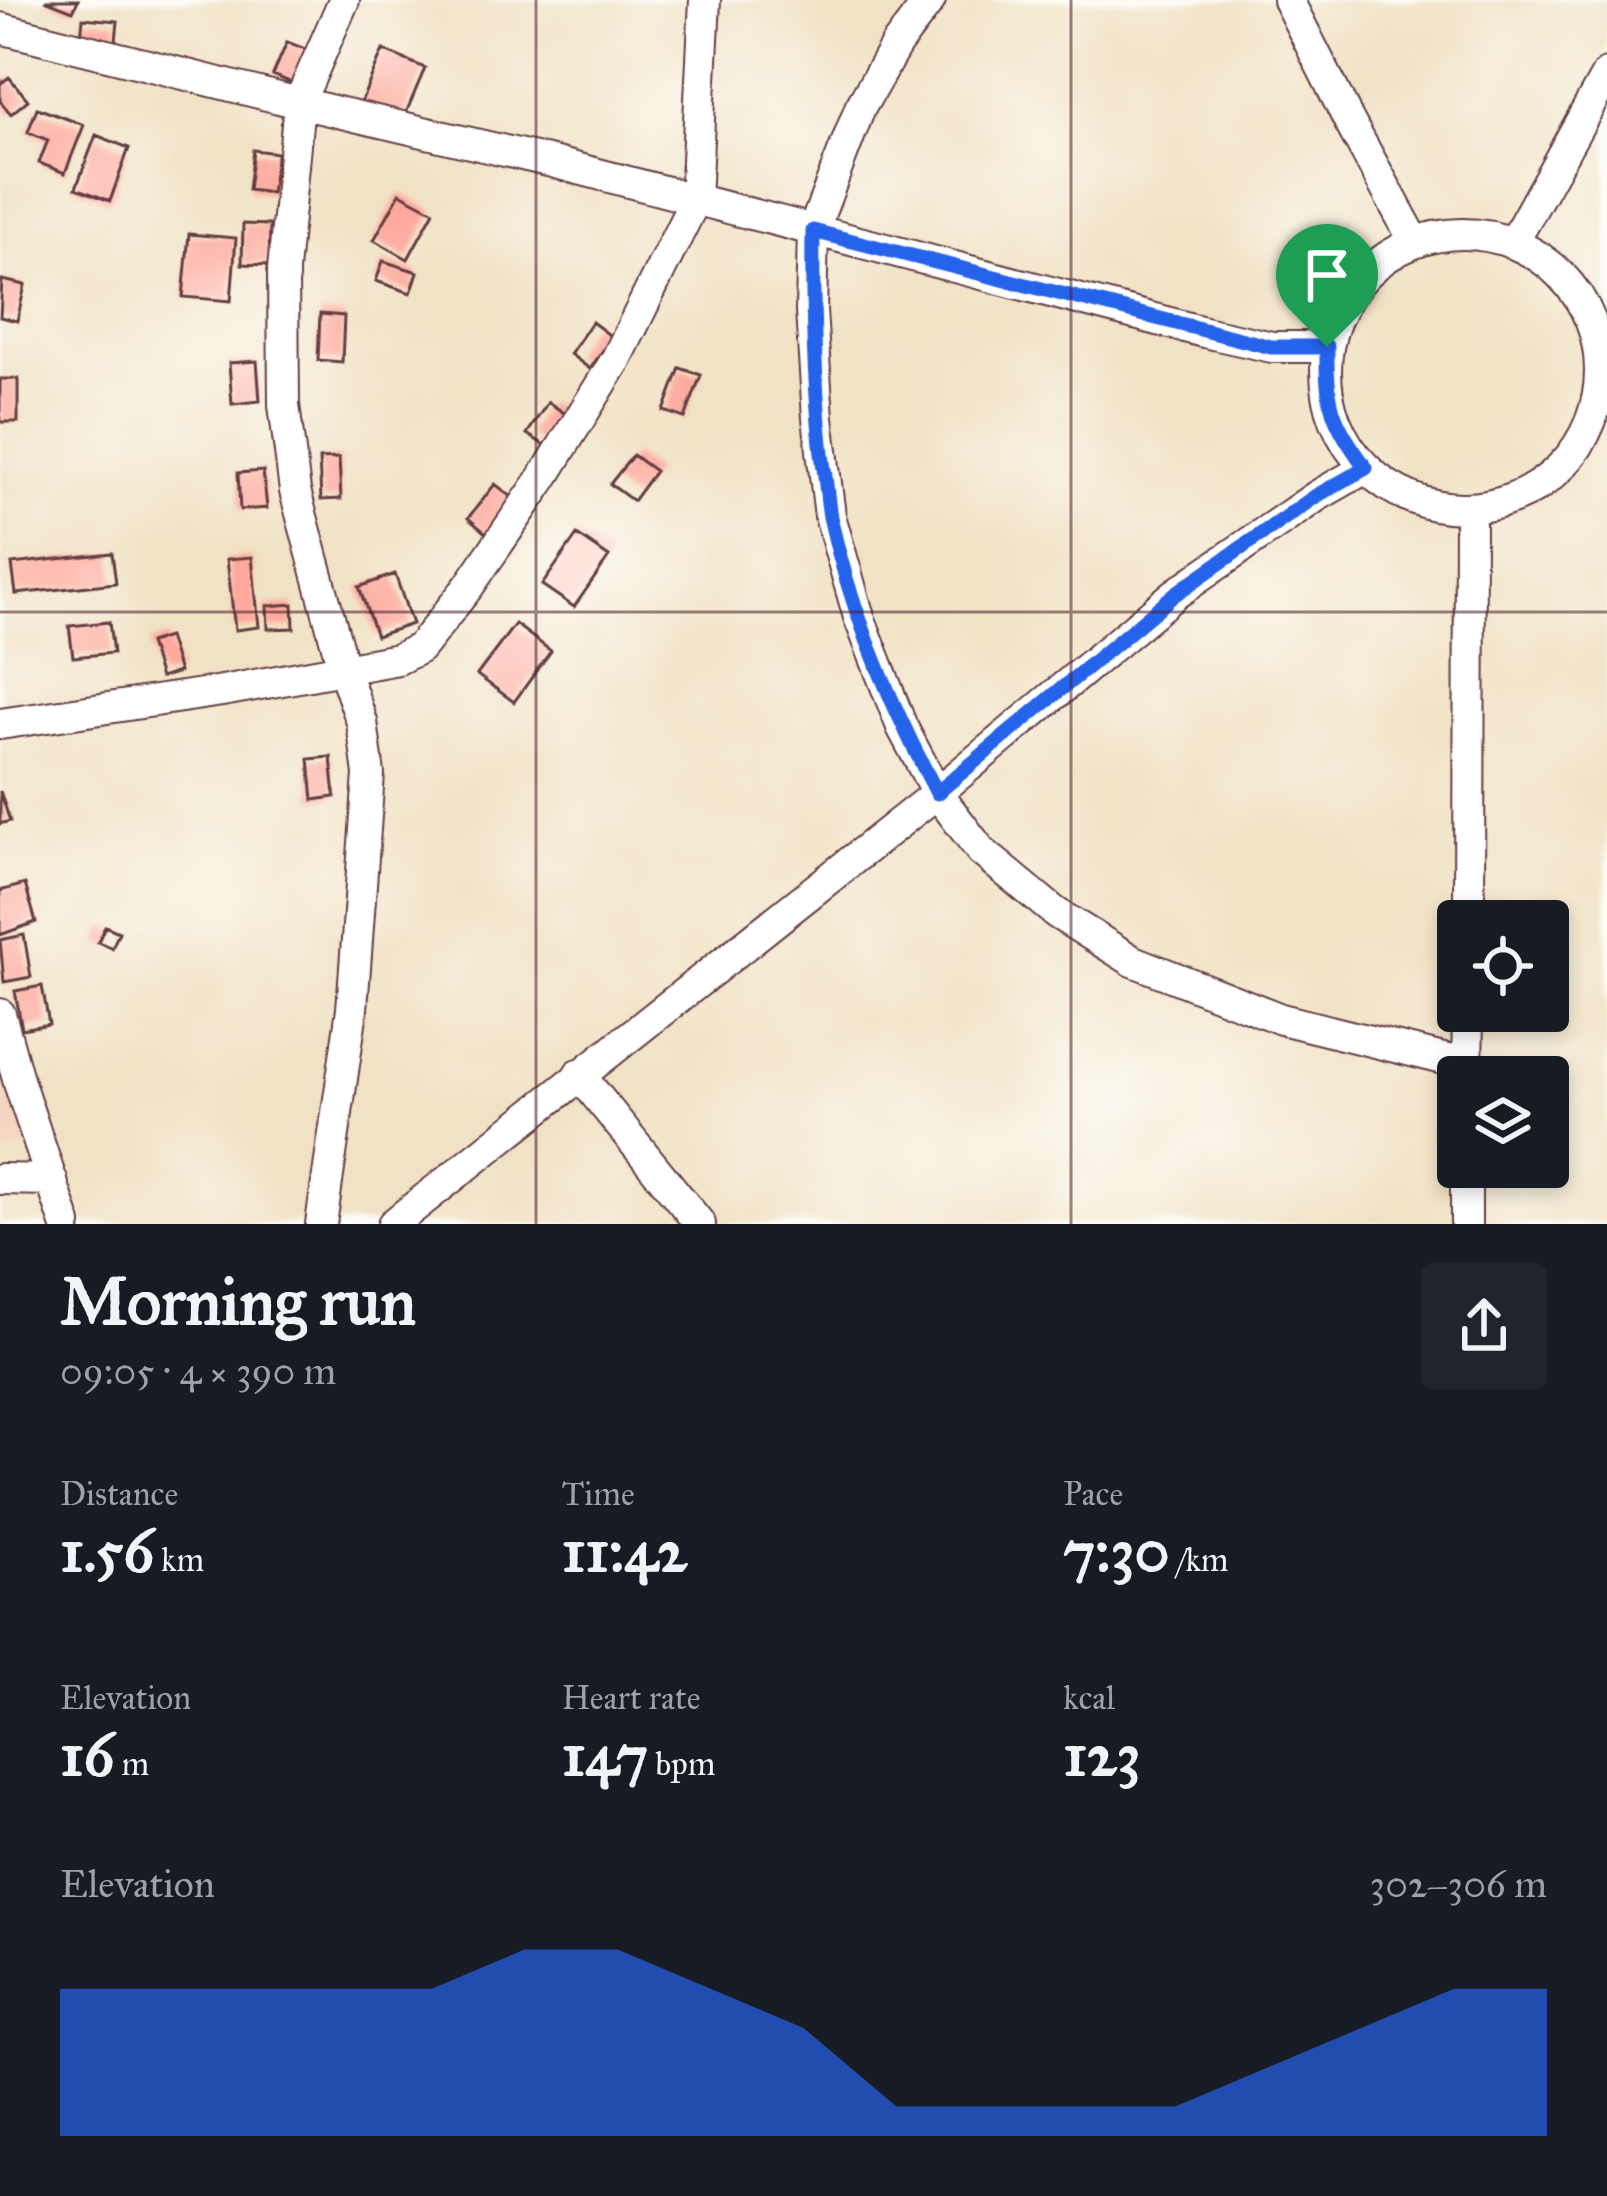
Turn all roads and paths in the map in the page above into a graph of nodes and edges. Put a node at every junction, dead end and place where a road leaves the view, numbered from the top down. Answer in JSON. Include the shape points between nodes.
{"nodes":[{"id":1,"x":344,"y":0,"type":"edge"},
{"id":2,"x":705,"y":0,"type":"edge"},
{"id":3,"x":930,"y":0,"type":"edge"},
{"id":4,"x":1288,"y":0,"type":"edge"},
{"id":5,"x":0,"y":28,"type":"edge"},
{"id":6,"x":1607,"y":74,"type":"edge"},
{"id":7,"x":299,"y":103,"type":"junction"},
{"id":8,"x":695,"y":200,"type":"junction"},
{"id":9,"x":813,"y":231,"type":"junction"},
{"id":10,"x":1415,"y":242,"type":"junction"},
{"id":11,"x":1513,"y":243,"type":"junction"},
{"id":12,"x":1327,"y":347,"type":"junction"},
{"id":13,"x":1603,"y":394,"type":"edge"},
{"id":14,"x":1366,"y":468,"type":"junction"},
{"id":15,"x":1470,"y":509,"type":"junction"},
{"id":16,"x":343,"y":668,"type":"junction"},
{"id":17,"x":0,"y":724,"type":"edge"},
{"id":18,"x":937,"y":793,"type":"junction"},
{"id":19,"x":1469,"y":900,"type":"edge"},
{"id":20,"x":0,"y":1014,"type":"edge"},
{"id":21,"x":1437,"y":1062,"type":"edge"},
{"id":22,"x":579,"y":1074,"type":"junction"},
{"id":23,"x":0,"y":1179,"type":"edge"},
{"id":24,"x":52,"y":1180,"type":"junction"},
{"id":25,"x":1466,"y":1188,"type":"edge"},
{"id":26,"x":66,"y":1224,"type":"edge"},
{"id":27,"x":321,"y":1224,"type":"edge"},
{"id":28,"x":393,"y":1224,"type":"edge"},
{"id":29,"x":700,"y":1224,"type":"edge"},
{"id":30,"x":1466,"y":1224,"type":"edge"}],
"edges":[{"from":1,"to":7,"type":"street"},
{"from":2,"to":8,"type":"street"},
{"from":3,"to":9,"type":"street","via":[[860,108]]},
{"from":4,"to":10,"type":"street"},
{"from":5,"to":7,"type":"street"},
{"from":6,"to":11,"type":"street"},
{"from":7,"to":8,"type":"street"},
{"from":7,"to":16,"type":"street","via":[[283,270],[284,405],[295,491]]},
{"from":8,"to":9,"type":"street"},
{"from":8,"to":16,"type":"street","via":[[616,360],[470,586],[420,648]]},
{"from":9,"to":12,"type":"street","via":[[1271,347]]},
{"from":9,"to":18,"type":"street","via":[[814,354],[830,516],[885,683]]},
{"from":10,"to":11,"type":"street","via":[[1464,234]]},
{"from":10,"to":12,"type":"street","via":[[1357,282]]},
{"from":11,"to":13,"type":"street","via":[[1552,267],[1582,302]]},
{"from":12,"to":14,"type":"street","via":[[1327,391],[1340,433]]},
{"from":13,"to":15,"type":"street","via":[[1556,473],[1502,503]]},
{"from":14,"to":15,"type":"street","via":[[1432,506]]},
{"from":14,"to":18,"type":"street","via":[[1175,594]]},
{"from":15,"to":19,"type":"street"},
{"from":16,"to":17,"type":"street"},
{"from":16,"to":27,"type":"street","via":[[362,722],[368,774],[352,1010]]},
{"from":18,"to":21,"type":"street","via":[[981,851],[1132,961],[1281,1019]]},
{"from":18,"to":22,"type":"street"},
{"from":20,"to":24,"type":"street"},
{"from":22,"to":28,"type":"street"},
{"from":22,"to":29,"type":"street"},
{"from":23,"to":24,"type":"street"},
{"from":24,"to":26,"type":"street"},
{"from":25,"to":30,"type":"street"}]}
